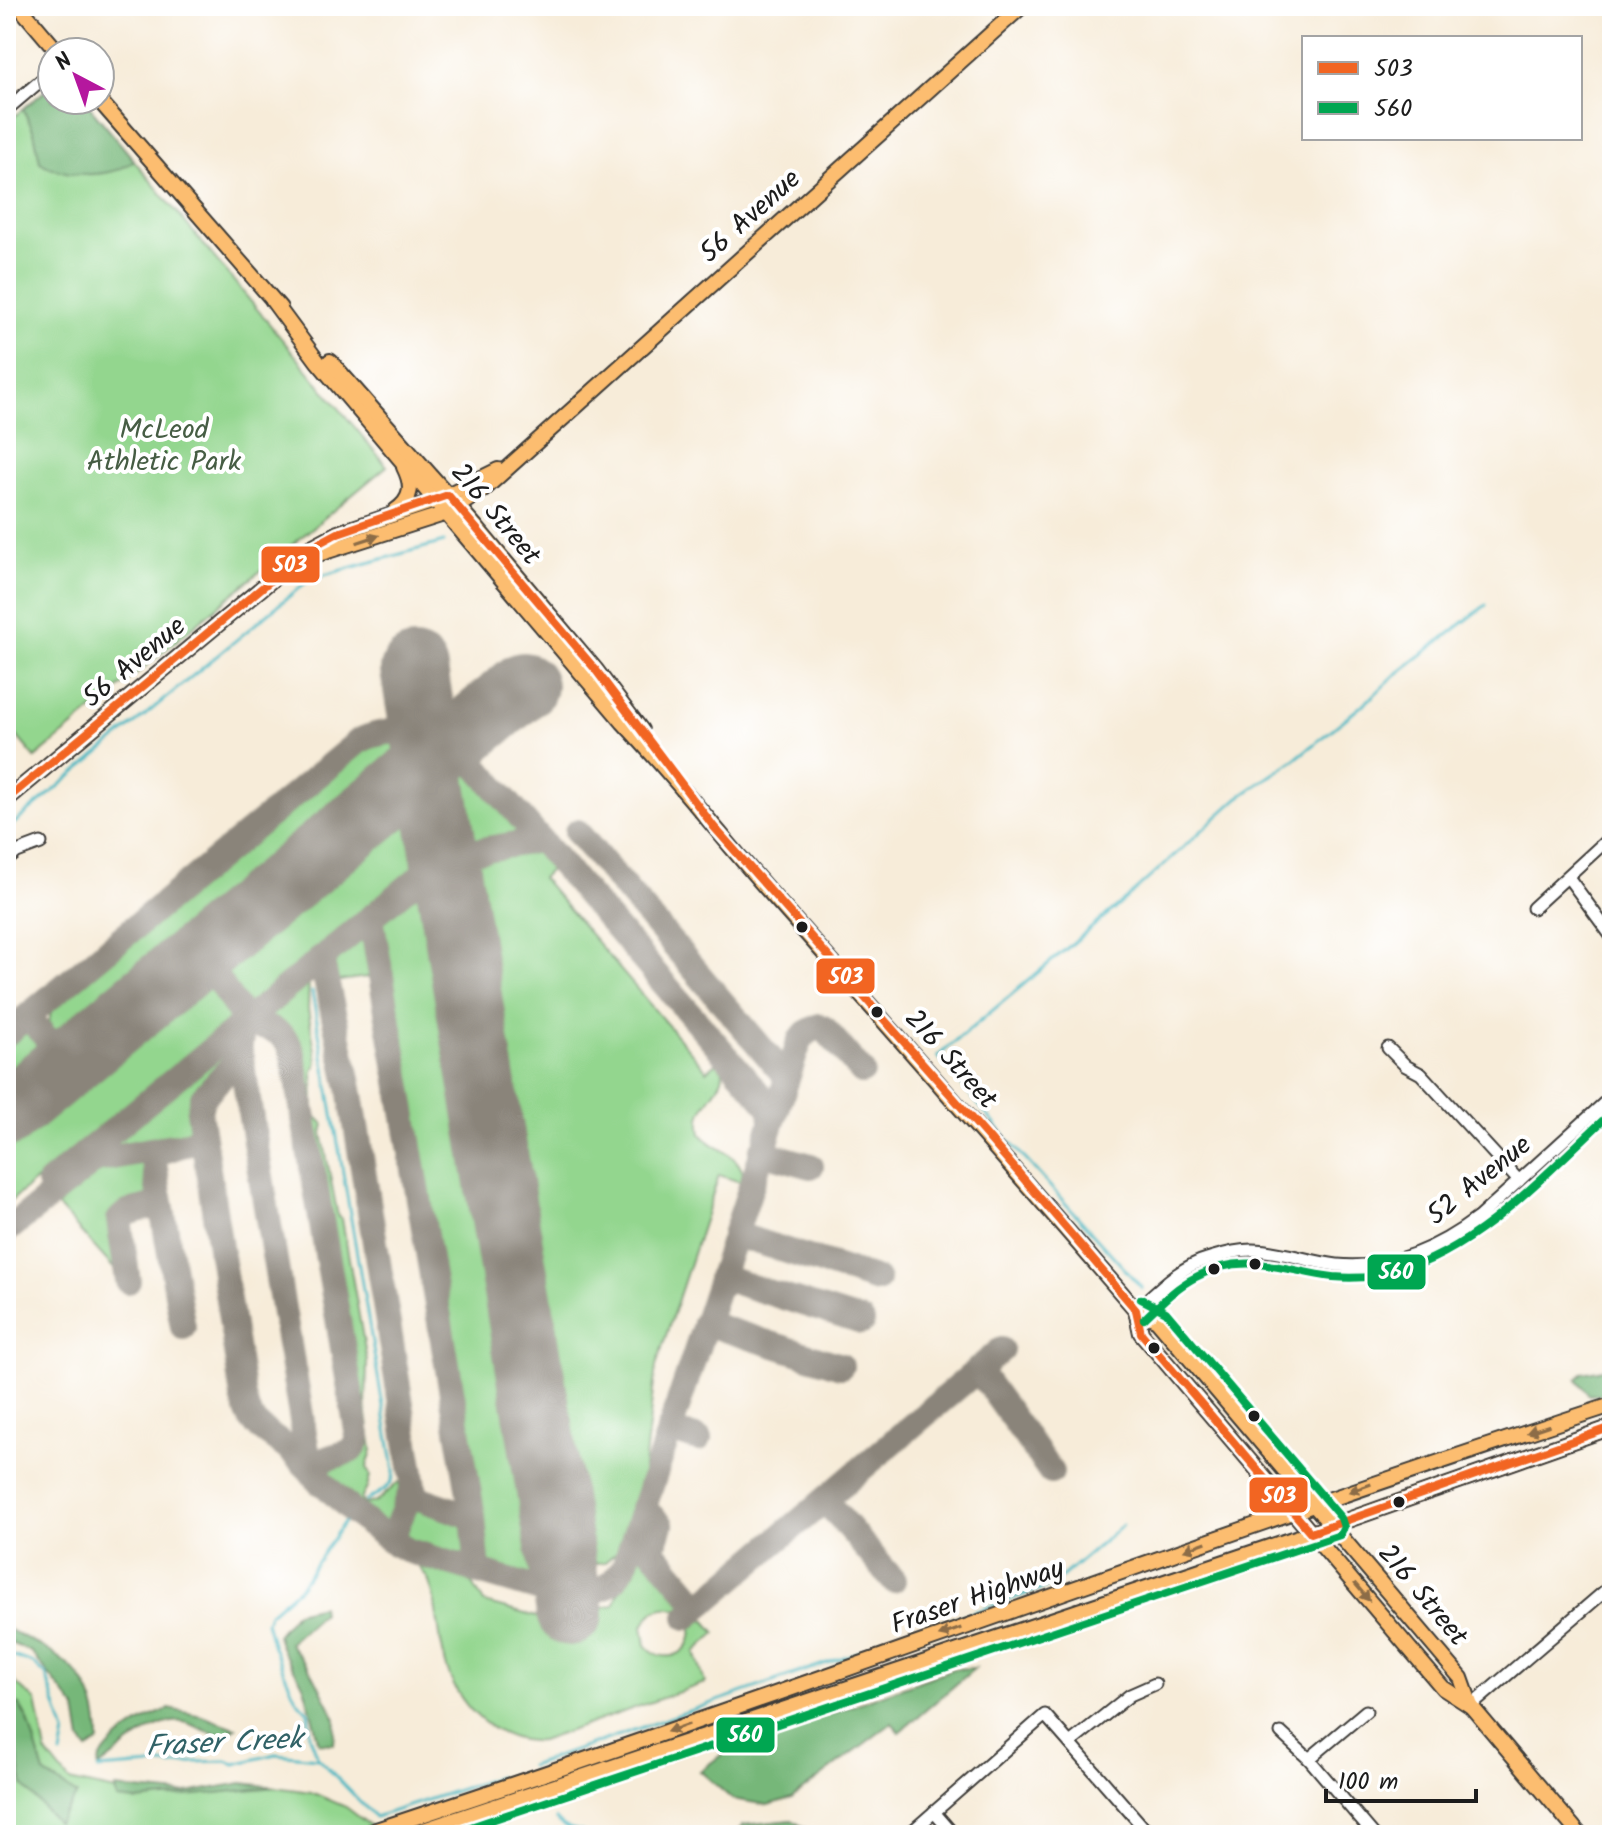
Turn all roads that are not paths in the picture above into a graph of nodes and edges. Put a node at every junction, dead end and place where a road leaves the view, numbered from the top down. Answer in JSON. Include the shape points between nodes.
{"nodes":[{"id":1,"x":19,"y":6,"type":"edge"},
{"id":2,"x":1022,"y":6,"type":"edge"},
{"id":3,"x":44,"y":36,"type":"edge"},
{"id":4,"x":36,"y":85,"type":"edge"},
{"id":5,"x":6,"y":110,"type":"edge"},
{"id":6,"x":113,"y":116,"type":"edge"},
{"id":7,"x":273,"y":301,"type":"junction"},
{"id":8,"x":396,"y":453,"type":"junction"},
{"id":9,"x":511,"y":464,"type":"junction"},
{"id":10,"x":442,"y":498,"type":"junction"},
{"id":11,"x":453,"y":510,"type":"junction"},
{"id":12,"x":384,"y":519,"type":"junction"},
{"id":13,"x":293,"y":562,"type":"junction"},
{"id":14,"x":6,"y":800,"type":"edge"},
{"id":15,"x":1606,"y":841,"type":"dead end"},
{"id":16,"x":41,"y":843,"type":"dead end"},
{"id":17,"x":6,"y":861,"type":"edge"},
{"id":18,"x":1568,"y":877,"type":"junction"},
{"id":19,"x":1533,"y":908,"type":"dead end"},
{"id":20,"x":1612,"y":937,"type":"edge"},
{"id":21,"x":1388,"y":1048,"type":"dead end"},
{"id":22,"x":1612,"y":1096,"type":"edge"},
{"id":23,"x":1519,"y":1181,"type":"junction"},
{"id":24,"x":1136,"y":1310,"type":"junction"},
{"id":25,"x":1612,"y":1405,"type":"edge"},
{"id":26,"x":1612,"y":1427,"type":"edge"},
{"id":27,"x":1313,"y":1504,"type":"junction"},
{"id":28,"x":1293,"y":1512,"type":"junction"},
{"id":29,"x":1332,"y":1526,"type":"junction"},
{"id":30,"x":1311,"y":1533,"type":"junction"},
{"id":31,"x":1611,"y":1588,"type":"edge"},
{"id":32,"x":1155,"y":1684,"type":"dead end"},
{"id":33,"x":1471,"y":1706,"type":"junction"},
{"id":34,"x":1366,"y":1711,"type":"dead end"},
{"id":35,"x":1281,"y":1733,"type":"dead end"},
{"id":36,"x":1070,"y":1743,"type":"junction"},
{"id":37,"x":1309,"y":1759,"type":"junction"},
{"id":38,"x":934,"y":1812,"type":"junction"},
{"id":39,"x":361,"y":1835,"type":"edge"},
{"id":40,"x":409,"y":1835,"type":"edge"},
{"id":41,"x":908,"y":1835,"type":"edge"},
{"id":42,"x":954,"y":1835,"type":"edge"},
{"id":43,"x":1150,"y":1835,"type":"edge"},
{"id":44,"x":1374,"y":1835,"type":"edge"},
{"id":45,"x":1580,"y":1835,"type":"edge"}],
"edges":[{"from":1,"to":3,"type":"main road"},
{"from":2,"to":9,"type":"main road","name":"56 Avenue"},
{"from":4,"to":5,"type":"street"},
{"from":6,"to":7,"type":"main road","name":"216 Street"},
{"from":7,"to":8,"type":"main road","name":"216 Street"},
{"from":7,"to":10,"type":"main road","name":"216 Street","via":[[359,392]]},
{"from":8,"to":10,"type":"main road","name":"216 Street"},
{"from":8,"to":12,"type":"main road","via":[[409,478],[410,493]]},
{"from":9,"to":10,"type":"main road","name":"56 Avenue"},
{"from":9,"to":11,"type":"main road","name":"56 Avenue"},
{"from":10,"to":11,"type":"main road","name":"216 Street"},
{"from":10,"to":12,"type":"main road","name":"56 Avenue"},
{"from":13,"to":11,"type":"main road","name":"56 Avenue","one_way":true},
{"from":11,"to":24,"type":"main road","name":"216 Street","via":[[623,722]]},
{"from":12,"to":13,"type":"main road","name":"56 Avenue","via":[[338,533]]},
{"from":13,"to":14,"type":"main road","name":"56 Avenue"},
{"from":15,"to":18,"type":"street"},
{"from":16,"to":17,"type":"street"},
{"from":18,"to":19,"type":"street"},
{"from":18,"to":20,"type":"street"},
{"from":21,"to":23,"type":"street","via":[[1421,1074]]},
{"from":22,"to":23,"type":"street","name":"52 Avenue"},
{"from":23,"to":24,"type":"street","name":"52 Avenue","via":[[1455,1235],[1406,1257],[1359,1266],[1253,1250],[1208,1258],[1180,1271]]},
{"from":24,"to":27,"type":"main road","name":"216 Street","via":[[1157,1320]]},
{"from":24,"to":28,"type":"main road","name":"216 Street","via":[[1141,1333]]},
{"from":25,"to":27,"type":"main road","name":"Fraser Highway","one_way":true},
{"from":26,"to":29,"type":"main road","name":"Fraser Highway"},
{"from":27,"to":28,"type":"main road","name":"Fraser Highway"},
{"from":27,"to":29,"type":"main road","name":"216 Street"},
{"from":28,"to":30,"type":"main road","name":"216 Street"},
{"from":28,"to":39,"type":"main road","name":"Fraser Highway","one_way":true},
{"from":29,"to":30,"type":"main road","name":"Fraser Highway"},
{"from":29,"to":33,"type":"main road","name":"216 Street","via":[[1461,1678]]},
{"from":30,"to":33,"type":"main road","name":"216 Street","one_way":true,"via":[[1443,1688]]},
{"from":30,"to":40,"type":"main road","name":"Fraser Highway"},
{"from":31,"to":33,"type":"street"},
{"from":32,"to":36,"type":"street","via":[[1130,1695]]},
{"from":33,"to":45,"type":"main road","name":"216 Street"},
{"from":34,"to":37,"type":"street"},
{"from":35,"to":37,"type":"street"},
{"from":36,"to":38,"type":"street","via":[[1045,1715]]},
{"from":36,"to":43,"type":"street"},
{"from":37,"to":44,"type":"street"},
{"from":38,"to":41,"type":"street"},
{"from":38,"to":42,"type":"street"}]}
